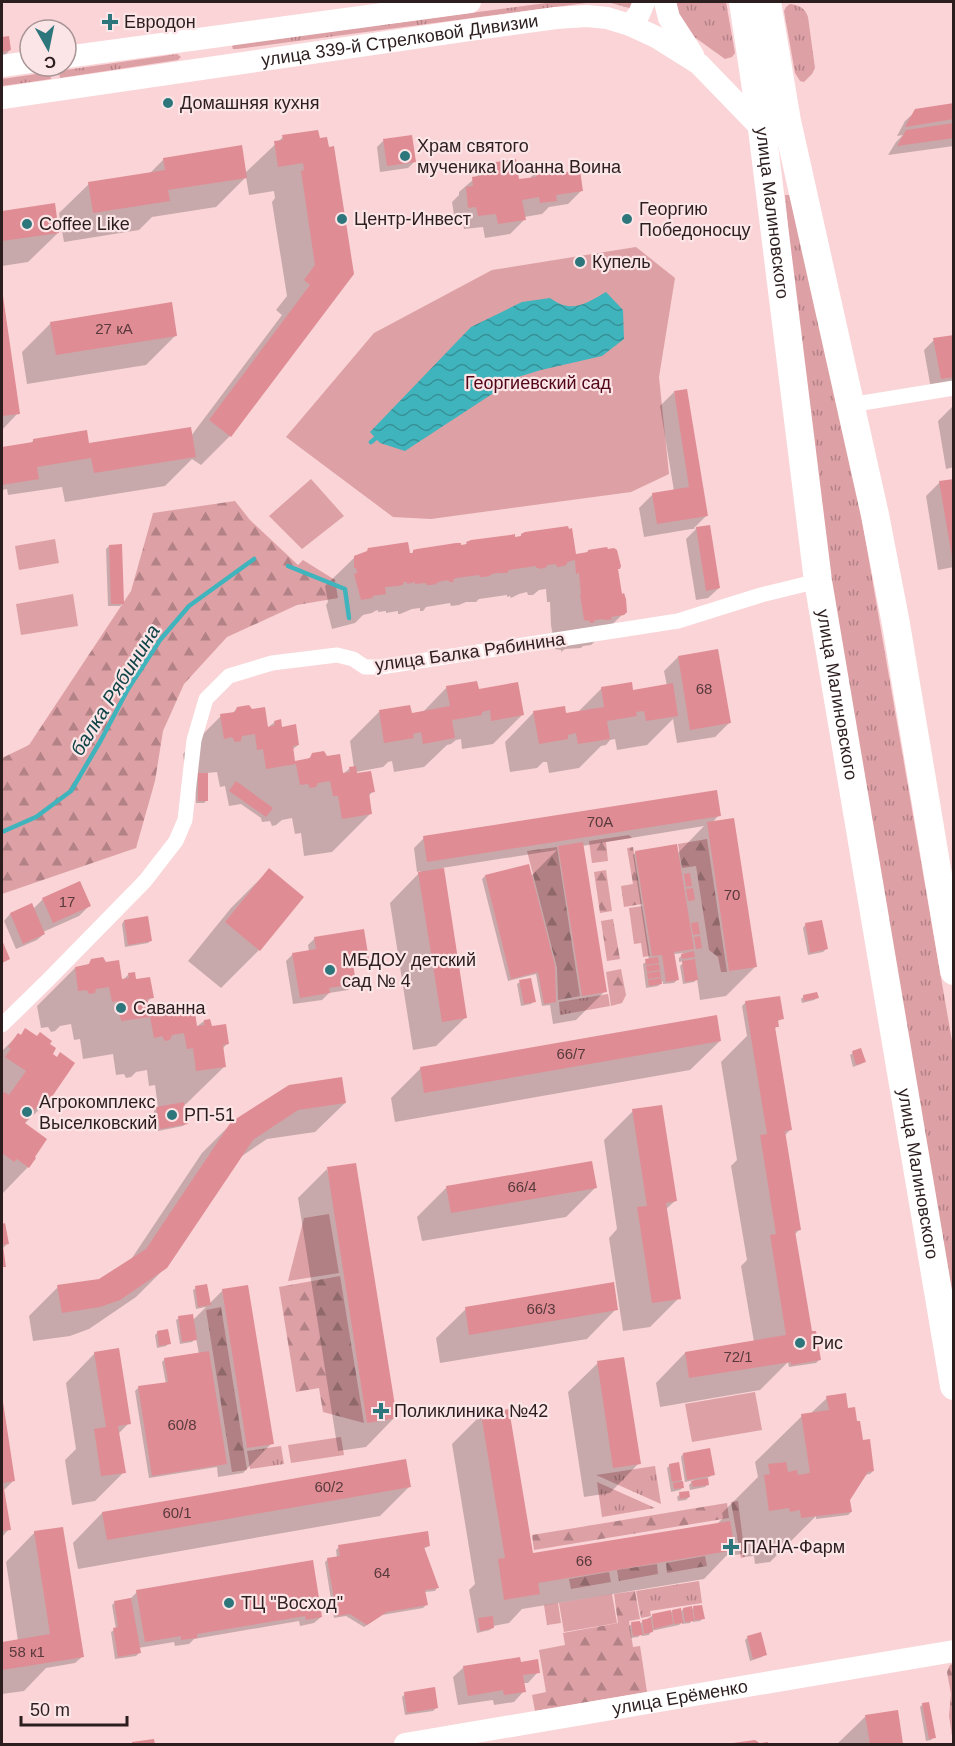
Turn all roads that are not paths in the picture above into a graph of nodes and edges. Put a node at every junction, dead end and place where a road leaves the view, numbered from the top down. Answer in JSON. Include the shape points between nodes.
{"nodes":[{"id":1,"x":470,"y":2,"type":"edge"},
{"id":2,"x":644,"y":2,"type":"edge"},
{"id":3,"x":665,"y":2,"type":"edge"},
{"id":4,"x":743,"y":2,"type":"edge"},
{"id":5,"x":767,"y":2,"type":"edge"},
{"id":6,"x":402,"y":6,"type":"edge"},
{"id":7,"x":630,"y":25,"type":"junction"},
{"id":8,"x":226,"y":34,"type":"junction"},
{"id":9,"x":181,"y":40,"type":"junction"},
{"id":10,"x":78,"y":55,"type":"edge"},
{"id":11,"x":18,"y":64,"type":"edge"},
{"id":12,"x":228,"y":64,"type":"junction"},
{"id":13,"x":699,"y":64,"type":"junction"},
{"id":14,"x":2,"y":66,"type":"edge"},
{"id":15,"x":186,"y":70,"type":"junction"},
{"id":16,"x":2,"y":98,"type":"edge"},
{"id":17,"x":762,"y":129,"type":"junction"},
{"id":18,"x":954,"y":388,"type":"edge"},
{"id":19,"x":850,"y":405,"type":"junction"},
{"id":20,"x":818,"y":581,"type":"junction"},
{"id":21,"x":954,"y":971,"type":"edge"},
{"id":22,"x":2,"y":1025,"type":"edge"},
{"id":23,"x":954,"y":1386,"type":"edge"},
{"id":24,"x":954,"y":1651,"type":"edge"},
{"id":25,"x":405,"y":1744,"type":"edge"}],
"edges":[{"from":1,"to":6,"type":"main road","name":"улица 339-й Стрелковой Дивизии"},
{"from":2,"to":7,"type":"main road"},
{"from":3,"to":13,"type":"main road","via":[[669,18]]},
{"from":4,"to":17,"type":"highway","name":"улица Малиновского"},
{"from":5,"to":19,"type":"highway","name":"улица Малиновского","via":[[787,121]]},
{"from":6,"to":8,"type":"main road","name":"улица 339-й Стрелковой Дивизии"},
{"from":7,"to":12,"type":"main road","name":"улица 339-й Стрелковой Дивизии","via":[[587,16],[556,18]]},
{"from":7,"to":13,"type":"main road","name":"улица 339-й Стрелковой Дивизии"},
{"from":8,"to":9,"type":"main road","name":"улица 339-й Стрелковой Дивизии"},
{"from":8,"to":12,"type":"main road","via":[[219,39],[217,51]]},
{"from":9,"to":10,"type":"main road","name":"улица 339-й Стрелковой Дивизии"},
{"from":9,"to":15,"type":"main road","via":[[191,49],[194,61]]},
{"from":11,"to":14,"type":"main road"},
{"from":12,"to":15,"type":"main road","name":"улица 339-й Стрелковой Дивизии"},
{"from":13,"to":17,"type":"main road","name":"улица 339-й Стрелковой Дивизии"},
{"from":15,"to":16,"type":"main road","name":"улица 339-й Стрелковой Дивизии"},
{"from":17,"to":20,"type":"highway","name":"улица Малиновского"},
{"from":18,"to":19,"type":"street"},
{"from":19,"to":21,"type":"highway","name":"улица Малиновского","via":[[896,624]]},
{"from":20,"to":22,"type":"street","name":"улица Балка Рябинина","via":[[667,623],[381,667],[365,667],[337,655],[273,663],[229,676],[206,699],[194,740],[185,820],[176,841],[145,881]]},
{"from":20,"to":23,"type":"highway","name":"улица Малиновского"},
{"from":24,"to":25,"type":"main road","name":"улица Ерёменко"}]}
